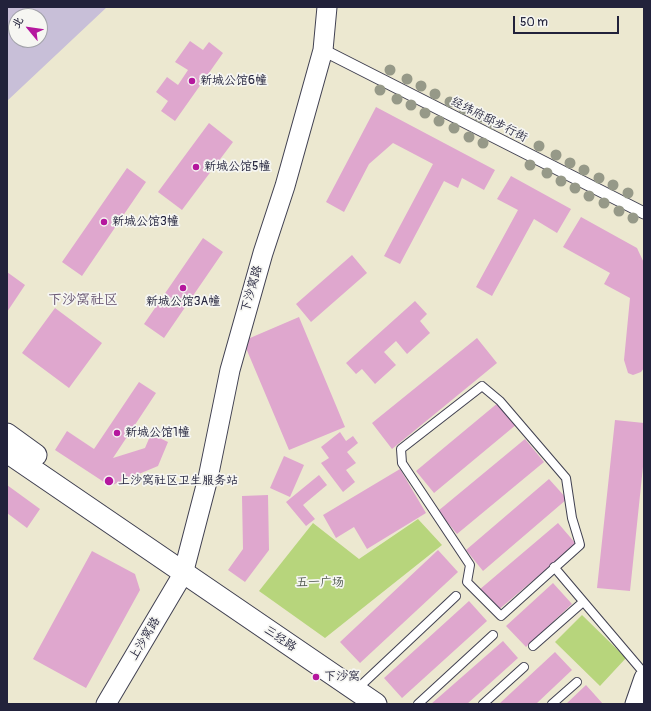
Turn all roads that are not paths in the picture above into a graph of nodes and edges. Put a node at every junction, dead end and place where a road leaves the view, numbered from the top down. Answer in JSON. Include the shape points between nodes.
{"nodes":[{"id":1,"x":327,"y":7,"type":"edge"},
{"id":2,"x":323,"y":50,"type":"junction"},
{"id":3,"x":644,"y":213,"type":"edge"},
{"id":4,"x":7,"y":434,"type":"edge"},
{"id":5,"x":7,"y":452,"type":"edge"},
{"id":6,"x":554,"y":567,"type":"junction"},
{"id":7,"x":184,"y":574,"type":"junction"},
{"id":8,"x":456,"y":596,"type":"dead end"},
{"id":9,"x":583,"y":602,"type":"junction"},
{"id":10,"x":493,"y":635,"type":"dead end"},
{"id":11,"x":533,"y":646,"type":"dead end"},
{"id":12,"x":524,"y":667,"type":"dead end"},
{"id":13,"x":644,"y":674,"type":"edge"},
{"id":14,"x":644,"y":678,"type":"edge"},
{"id":15,"x":577,"y":682,"type":"dead end"},
{"id":16,"x":356,"y":690,"type":"junction"},
{"id":17,"x":106,"y":704,"type":"edge"},
{"id":18,"x":376,"y":704,"type":"edge"},
{"id":19,"x":418,"y":704,"type":"edge"},
{"id":20,"x":483,"y":704,"type":"edge"},
{"id":21,"x":552,"y":704,"type":"edge"},
{"id":22,"x":635,"y":704,"type":"edge"}],
"edges":[{"from":1,"to":2,"type":"street","name":"下沙窝路"},
{"from":2,"to":3,"type":"street","name":"经纬府邸步行街"},
{"from":2,"to":7,"type":"street","name":"下沙窝路","via":[[230,370],[208,478]]},
{"from":4,"to":7,"type":"main road","via":[[173,550]]},
{"from":5,"to":7,"type":"main road","name":"三经路"},
{"from":6,"to":6,"type":"lane","via":[[501,616],[468,582],[470,565],[402,464],[401,449],[482,386],[500,401],[566,478],[572,518],[580,545]]},
{"from":6,"to":9,"type":"lane"},
{"from":7,"to":16,"type":"main road","name":"三经路"},
{"from":7,"to":17,"type":"street","name":"上沙窝路"},
{"from":8,"to":16,"type":"lane"},
{"from":9,"to":11,"type":"lane"},
{"from":9,"to":13,"type":"lane"},
{"from":10,"to":19,"type":"lane"},
{"from":12,"to":20,"type":"lane"},
{"from":14,"to":22,"type":"street"},
{"from":15,"to":21,"type":"lane"},
{"from":16,"to":18,"type":"main road","name":"三经路"}]}
